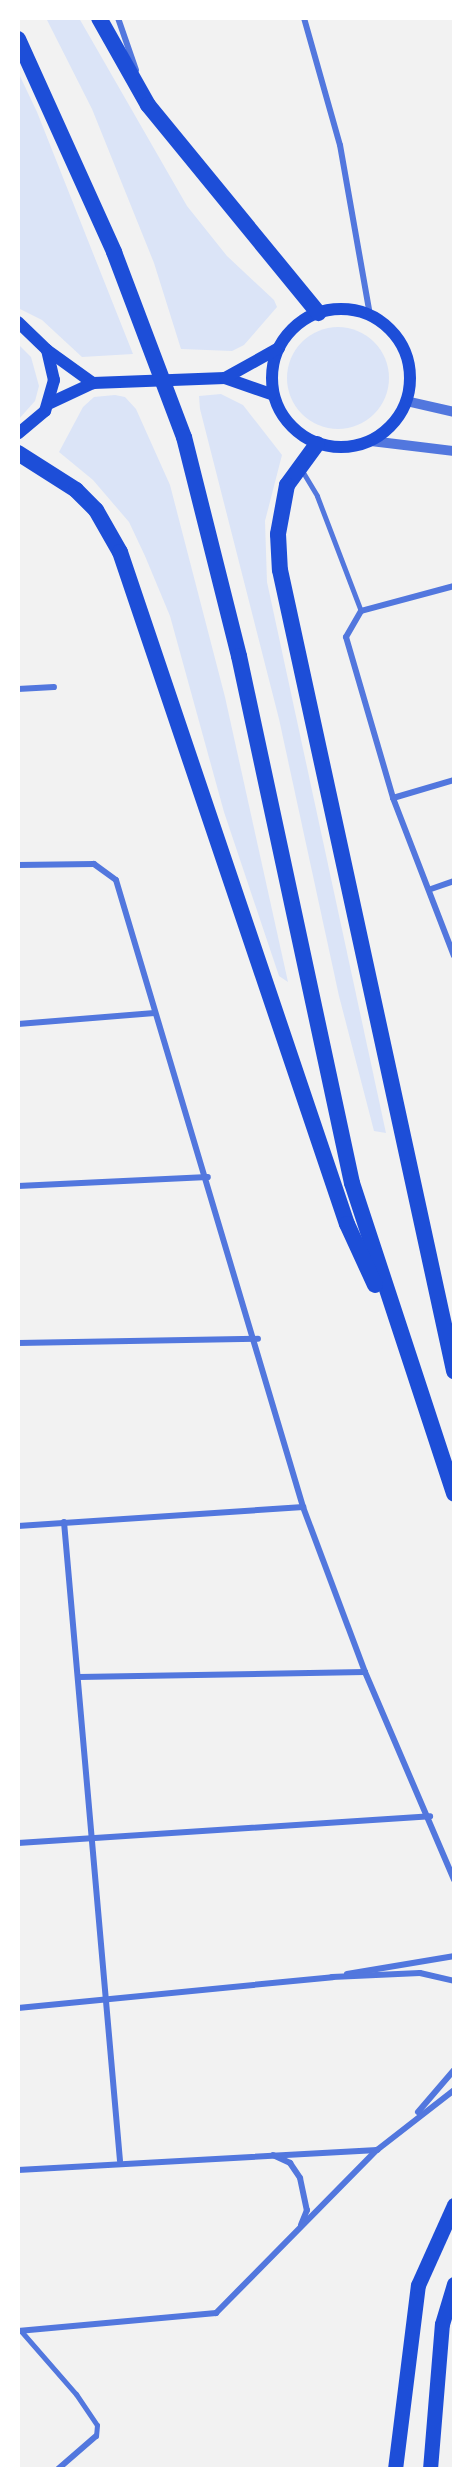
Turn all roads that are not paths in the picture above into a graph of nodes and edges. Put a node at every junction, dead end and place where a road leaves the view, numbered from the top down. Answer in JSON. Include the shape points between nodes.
{"nodes":[{"id":1,"x":99,"y":18,"type":"edge"},
{"id":2,"x":118,"y":18,"type":"edge"},
{"id":3,"x":304,"y":18,"type":"edge"},
{"id":4,"x":18,"y":39,"type":"edge"},
{"id":5,"x":148,"y":105,"type":"junction"},
{"id":6,"x":318,"y":313,"type":"junction"},
{"id":7,"x":370,"y":315,"type":"junction"},
{"id":8,"x":18,"y":322,"type":"edge"},
{"id":9,"x":279,"y":348,"type":"junction"},
{"id":10,"x":47,"y":350,"type":"junction"},
{"id":11,"x":219,"y":378,"type":"junction"},
{"id":12,"x":93,"y":383,"type":"junction"},
{"id":13,"x":271,"y":394,"type":"junction"},
{"id":14,"x":406,"y":401,"type":"junction"},
{"id":15,"x":48,"y":404,"type":"junction"},
{"id":16,"x":454,"y":412,"type":"edge"},
{"id":17,"x":18,"y":434,"type":"edge"},
{"id":18,"x":371,"y":441,"type":"junction"},
{"id":19,"x":317,"y":444,"type":"junction"},
{"id":20,"x":454,"y":451,"type":"edge"},
{"id":21,"x":18,"y":453,"type":"edge"},
{"id":22,"x":299,"y":466,"type":"junction"},
{"id":23,"x":454,"y":586,"type":"edge"},
{"id":24,"x":361,"y":611,"type":"junction"},
{"id":25,"x":54,"y":687,"type":"dead end"},
{"id":26,"x":18,"y":689,"type":"edge"},
{"id":27,"x":454,"y":780,"type":"edge"},
{"id":28,"x":393,"y":798,"type":"junction"},
{"id":29,"x":18,"y":865,"type":"edge"},
{"id":30,"x":454,"y":882,"type":"edge"},
{"id":31,"x":431,"y":889,"type":"junction"},
{"id":32,"x":454,"y":956,"type":"edge"},
{"id":33,"x":155,"y":1013,"type":"junction"},
{"id":34,"x":18,"y":1024,"type":"edge"},
{"id":35,"x":208,"y":1177,"type":"junction"},
{"id":36,"x":18,"y":1186,"type":"edge"},
{"id":37,"x":258,"y":1339,"type":"junction"},
{"id":38,"x":18,"y":1343,"type":"edge"},
{"id":39,"x":402,"y":1345,"type":"junction"},
{"id":40,"x":454,"y":1371,"type":"edge"},
{"id":41,"x":454,"y":1494,"type":"edge"},
{"id":42,"x":303,"y":1507,"type":"junction"},
{"id":43,"x":64,"y":1522,"type":"junction"},
{"id":44,"x":18,"y":1526,"type":"edge"},
{"id":45,"x":364,"y":1672,"type":"junction"},
{"id":46,"x":79,"y":1677,"type":"junction"},
{"id":47,"x":430,"y":1816,"type":"junction"},
{"id":48,"x":88,"y":1834,"type":"junction"},
{"id":49,"x":18,"y":1843,"type":"edge"},
{"id":50,"x":452,"y":1863,"type":"edge"},
{"id":51,"x":454,"y":1880,"type":"edge"},
{"id":52,"x":454,"y":1956,"type":"edge"},
{"id":53,"x":332,"y":1977,"type":"junction"},
{"id":54,"x":454,"y":1981,"type":"edge"},
{"id":55,"x":102,"y":1999,"type":"junction"},
{"id":56,"x":18,"y":2008,"type":"edge"},
{"id":57,"x":454,"y":2070,"type":"edge"},
{"id":58,"x":454,"y":2090,"type":"edge"},
{"id":59,"x":412,"y":2120,"type":"junction"},
{"id":60,"x":377,"y":2150,"type":"junction"},
{"id":61,"x":272,"y":2154,"type":"junction"},
{"id":62,"x":120,"y":2161,"type":"junction"},
{"id":63,"x":18,"y":2170,"type":"edge"},
{"id":64,"x":454,"y":2205,"type":"edge"},
{"id":65,"x":300,"y":2228,"type":"junction"},
{"id":66,"x":454,"y":2284,"type":"edge"},
{"id":67,"x":19,"y":2331,"type":"edge"},
{"id":68,"x":96,"y":2436,"type":"joint"},
{"id":69,"x":58,"y":2469,"type":"edge"},
{"id":70,"x":395,"y":2469,"type":"edge"},
{"id":71,"x":430,"y":2469,"type":"edge"}],
"edges":[{"from":1,"to":5,"type":"highway"},
{"from":2,"to":5,"type":"street"},
{"from":3,"to":7,"type":"street","via":[[342,155]]},
{"from":4,"to":39,"type":"highway","via":[[114,252],[184,437],[239,656],[352,1184]]},
{"from":5,"to":6,"type":"highway"},
{"from":6,"to":7,"type":"main road","via":[[344,309]]},
{"from":6,"to":9,"type":"main road","via":[[289,333]]},
{"from":7,"to":14,"type":"main road","via":[[402,346],[409,364]]},
{"from":8,"to":10,"type":"main road"},
{"from":9,"to":11,"type":"main road"},
{"from":9,"to":13,"type":"main road"},
{"from":10,"to":12,"type":"main road"},
{"from":10,"to":15,"type":"main road","via":[[54,380]]},
{"from":11,"to":12,"type":"main road"},
{"from":11,"to":13,"type":"main road"},
{"from":12,"to":15,"type":"main road"},
{"from":13,"to":19,"type":"main road","via":[[287,422]]},
{"from":14,"to":16,"type":"street"},
{"from":14,"to":18,"type":"main road","via":[[393,424]]},
{"from":15,"to":17,"type":"main road"},
{"from":18,"to":19,"type":"main road","via":[[353,446]]},
{"from":18,"to":20,"type":"street"},
{"from":19,"to":22,"type":"highway"},
{"from":21,"to":39,"type":"highway","via":[[76,490],[96,510],[120,552],[347,1224]]},
{"from":22,"to":24,"type":"street","via":[[317,496]]},
{"from":22,"to":40,"type":"highway","via":[[281,505],[280,570]]},
{"from":23,"to":24,"type":"street"},
{"from":24,"to":28,"type":"street","via":[[346,637]]},
{"from":25,"to":26,"type":"street"},
{"from":27,"to":28,"type":"street"},
{"from":28,"to":31,"type":"street"},
{"from":29,"to":33,"type":"street","via":[[93,864],[116,880]]},
{"from":30,"to":31,"type":"street"},
{"from":31,"to":32,"type":"street"},
{"from":33,"to":34,"type":"street"},
{"from":33,"to":35,"type":"street"},
{"from":35,"to":36,"type":"street"},
{"from":35,"to":37,"type":"street"},
{"from":37,"to":38,"type":"street"},
{"from":37,"to":42,"type":"street"},
{"from":39,"to":41,"type":"highway"},
{"from":42,"to":43,"type":"street"},
{"from":42,"to":45,"type":"street"},
{"from":43,"to":44,"type":"street"},
{"from":43,"to":46,"type":"street"},
{"from":45,"to":46,"type":"street"},
{"from":45,"to":47,"type":"street"},
{"from":46,"to":48,"type":"street"},
{"from":47,"to":48,"type":"street"},
{"from":47,"to":50,"type":"street"},
{"from":48,"to":49,"type":"street"},
{"from":48,"to":55,"type":"street"},
{"from":50,"to":51,"type":"street"},
{"from":52,"to":53,"type":"street"},
{"from":53,"to":54,"type":"street","via":[[420,1973]]},
{"from":53,"to":55,"type":"street"},
{"from":55,"to":56,"type":"street"},
{"from":55,"to":62,"type":"street"},
{"from":57,"to":59,"type":"street"},
{"from":58,"to":59,"type":"street"},
{"from":59,"to":60,"type":"street"},
{"from":60,"to":61,"type":"street"},
{"from":60,"to":65,"type":"street"},
{"from":61,"to":62,"type":"street"},
{"from":61,"to":65,"type":"street","via":[[290,2163],[300,2178],[307,2210]]},
{"from":62,"to":63,"type":"street"},
{"from":64,"to":70,"type":"main road","via":[[418,2285]]},
{"from":65,"to":67,"type":"street","via":[[216,2313]]},
{"from":66,"to":71,"type":"main road","via":[[442,2324]]},
{"from":67,"to":68,"type":"street","via":[[76,2394],[97,2425]]},
{"from":68,"to":69,"type":"street"}]}
